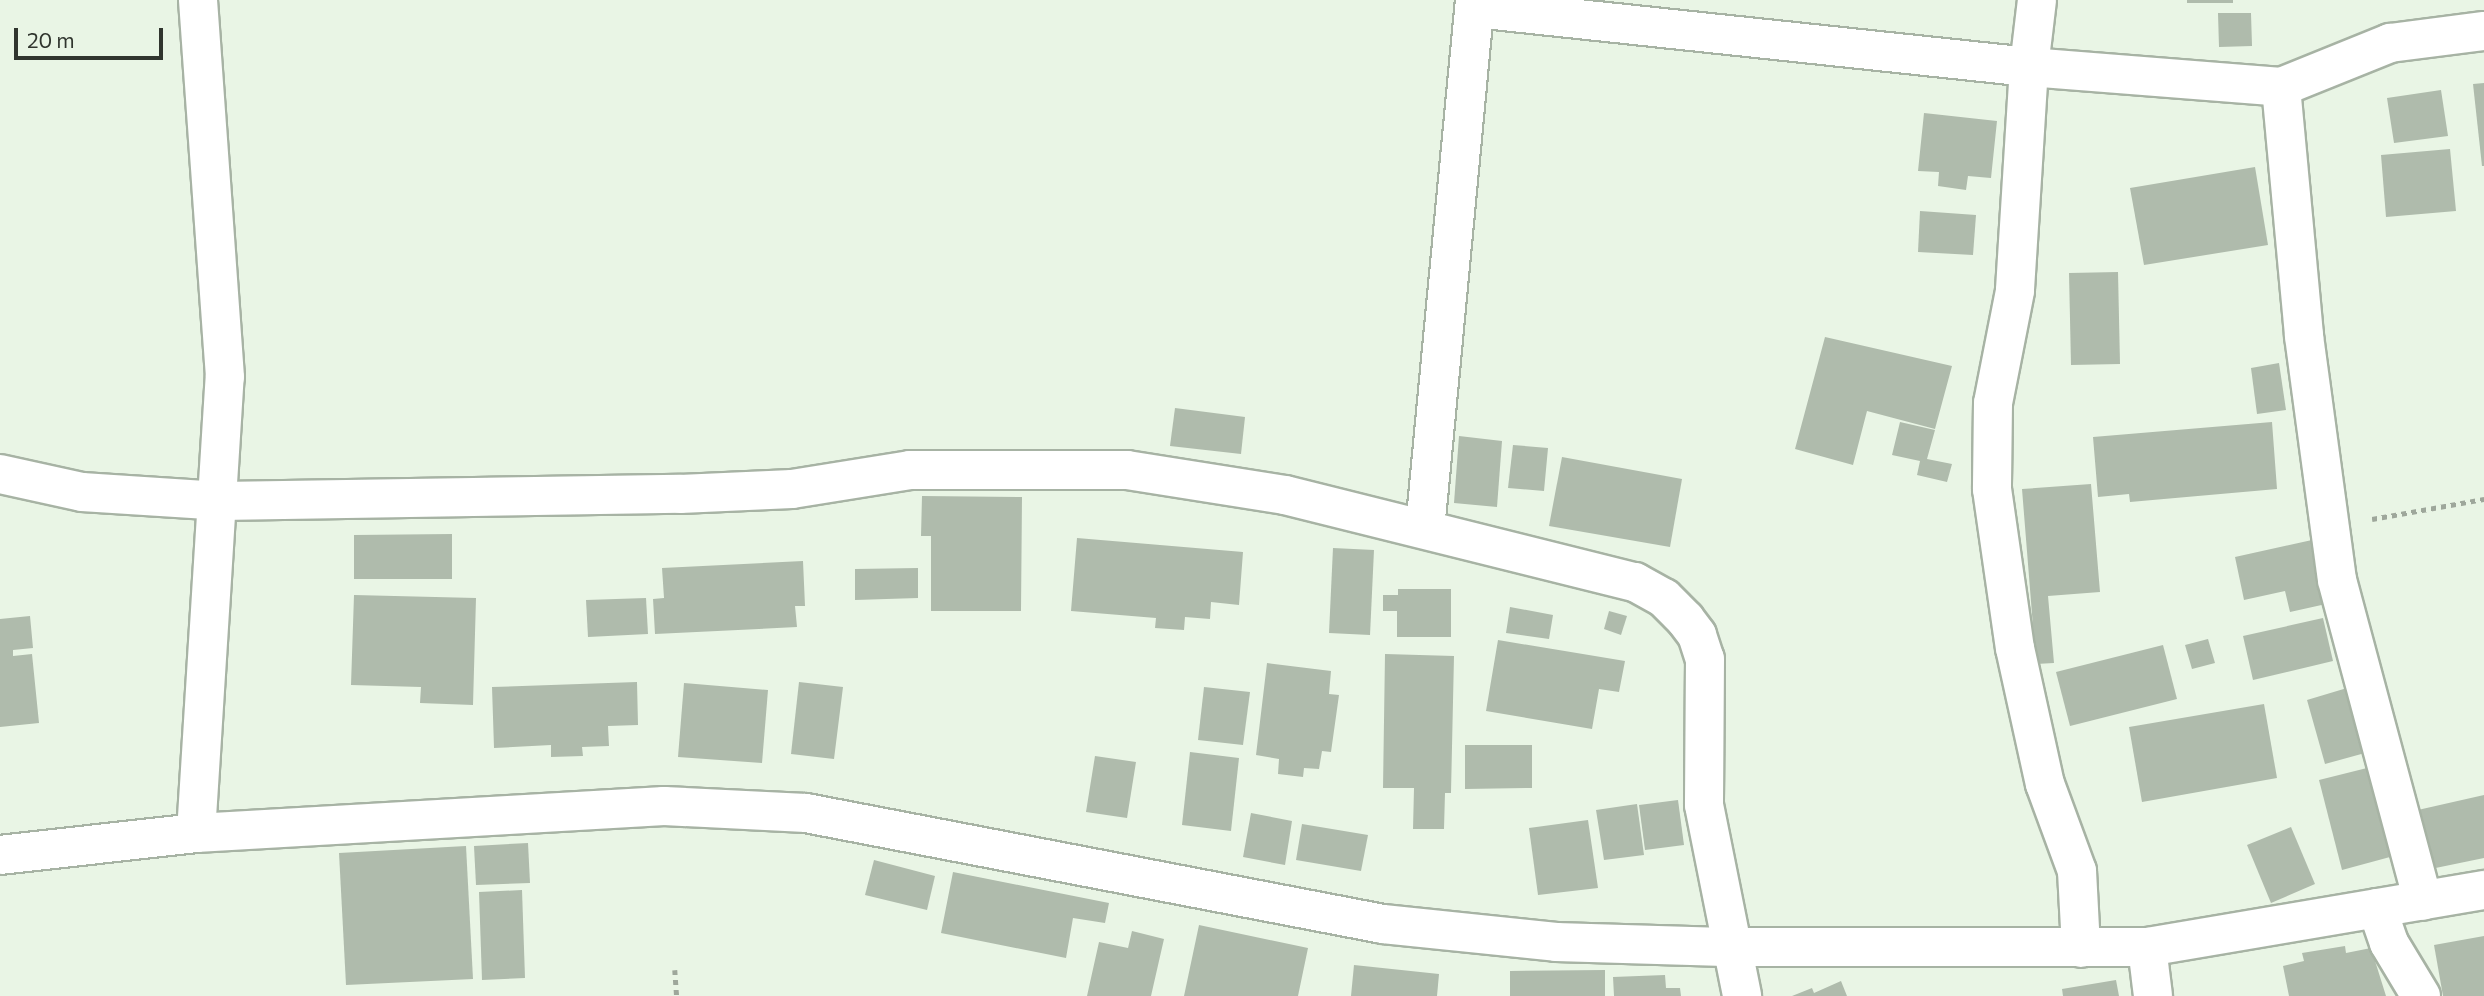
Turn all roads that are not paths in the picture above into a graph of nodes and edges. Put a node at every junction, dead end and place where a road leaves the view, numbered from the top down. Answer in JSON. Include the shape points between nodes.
{"nodes":[{"id":1,"x":198,"y":0,"type":"edge"},
{"id":2,"x":2037,"y":0,"type":"edge"},
{"id":3,"x":1475,"y":4,"type":"edge"},
{"id":4,"x":2484,"y":32,"type":"edge"},
{"id":5,"x":2029,"y":67,"type":"junction"},
{"id":6,"x":2281,"y":87,"type":"junction"},
{"id":7,"x":0,"y":474,"type":"edge"},
{"id":8,"x":219,"y":501,"type":"junction"},
{"id":9,"x":1425,"y":529,"type":"junction"},
{"id":10,"x":196,"y":833,"type":"junction"},
{"id":11,"x":0,"y":855,"type":"edge"},
{"id":12,"x":2484,"y":890,"type":"edge"},
{"id":13,"x":2423,"y":901,"type":"junction"},
{"id":14,"x":2377,"y":908,"type":"junction"},
{"id":15,"x":1732,"y":947,"type":"junction"},
{"id":16,"x":2147,"y":947,"type":"junction"},
{"id":17,"x":2081,"y":948,"type":"junction"},
{"id":18,"x":1742,"y":996,"type":"edge"},
{"id":19,"x":2153,"y":996,"type":"edge"},
{"id":20,"x":2421,"y":996,"type":"edge"}],
"edges":[{"from":1,"to":8,"type":"street","via":[[225,377]]},
{"from":2,"to":5,"type":"street"},
{"from":3,"to":5,"type":"street"},
{"from":3,"to":9,"type":"street"},
{"from":4,"to":6,"type":"street","via":[[2390,43]]},
{"from":5,"to":6,"type":"street"},
{"from":5,"to":17,"type":"street","via":[[2015,291],[1993,402],[1992,489],[2015,649],[2045,784],[2077,871]]},
{"from":6,"to":13,"type":"street","via":[[2304,336],[2337,580]]},
{"from":7,"to":8,"type":"street","via":[[82,492]]},
{"from":8,"to":9,"type":"street","via":[[779,490],[910,470],[1054,467],[1185,477]]},
{"from":8,"to":10,"type":"street"},
{"from":9,"to":15,"type":"street","via":[[1635,582],[1664,598],[1698,635],[1709,681],[1703,728],[1704,805]]},
{"from":10,"to":11,"type":"street"},
{"from":10,"to":15,"type":"street","via":[[664,806],[806,813],[1384,924],[1556,942]]},
{"from":12,"to":13,"type":"street"},
{"from":13,"to":14,"type":"street"},
{"from":14,"to":16,"type":"street"},
{"from":14,"to":20,"type":"street","via":[[2389,943]]},
{"from":15,"to":17,"type":"street"},
{"from":15,"to":18,"type":"street"},
{"from":16,"to":17,"type":"street"},
{"from":16,"to":19,"type":"street"}]}
